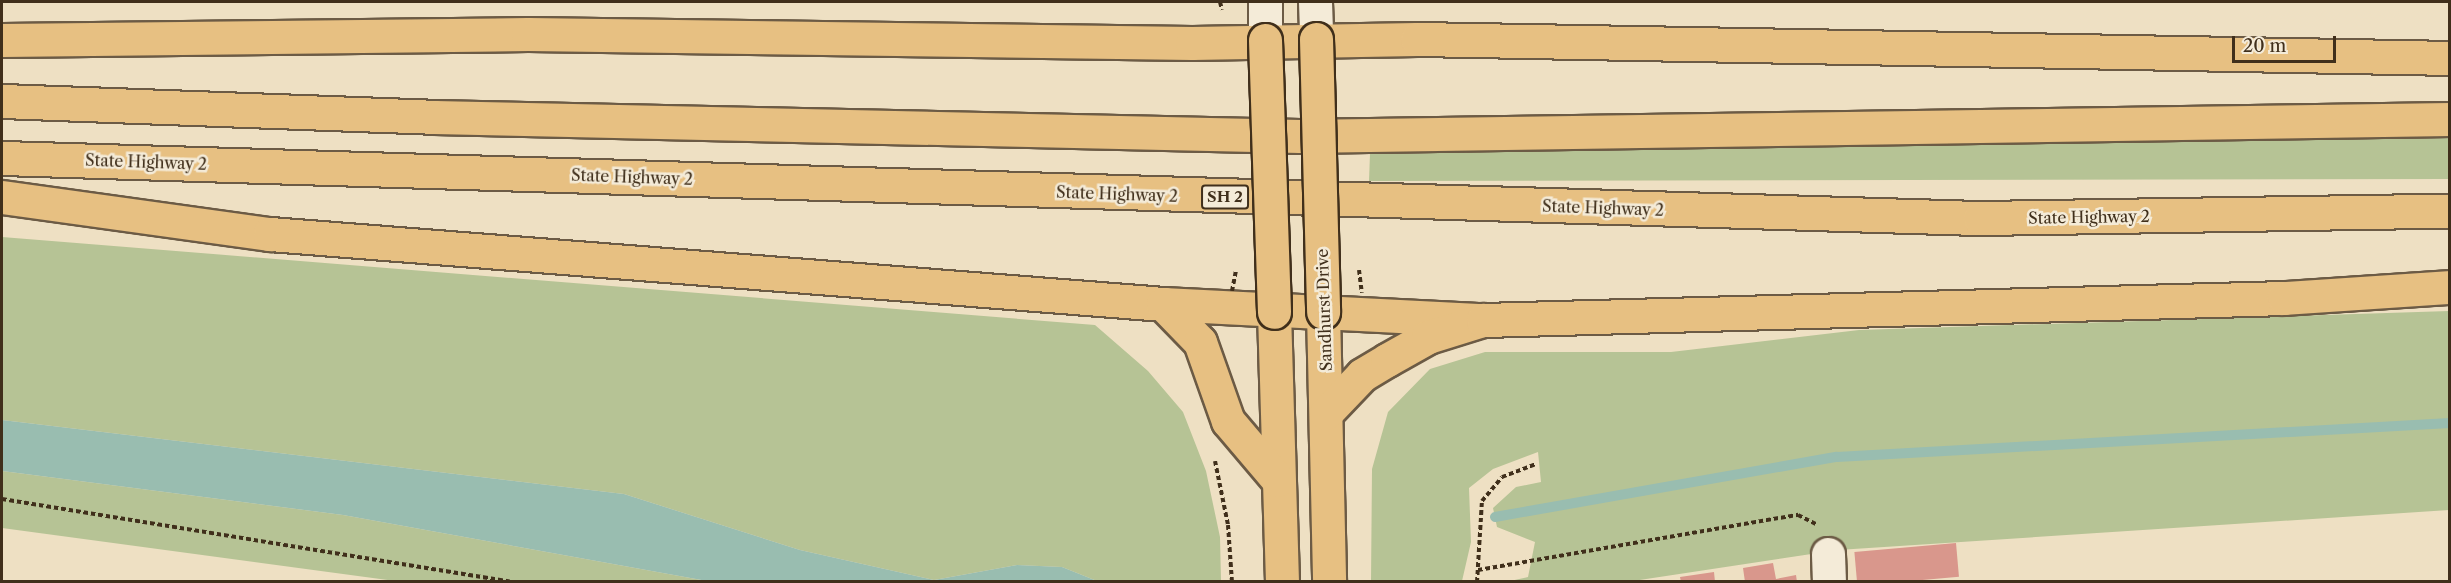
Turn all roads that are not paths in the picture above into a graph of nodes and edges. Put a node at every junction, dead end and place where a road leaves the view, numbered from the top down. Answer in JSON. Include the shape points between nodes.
{"nodes":[{"id":1,"x":1265,"y":2,"type":"edge"},
{"id":2,"x":1315,"y":2,"type":"edge"},
{"id":3,"x":1316,"y":39,"type":"junction"},
{"id":4,"x":2,"y":40,"type":"edge"},
{"id":5,"x":1265,"y":40,"type":"junction"},
{"id":6,"x":2450,"y":58,"type":"edge"},
{"id":7,"x":2,"y":101,"type":"edge"},
{"id":8,"x":2450,"y":118,"type":"edge"},
{"id":9,"x":2,"y":158,"type":"edge"},
{"id":10,"x":2,"y":197,"type":"edge"},
{"id":11,"x":2450,"y":211,"type":"edge"},
{"id":12,"x":2450,"y":287,"type":"edge"},
{"id":13,"x":1163,"y":304,"type":"junction"},
{"id":14,"x":1274,"y":312,"type":"junction"},
{"id":15,"x":1323,"y":312,"type":"junction"},
{"id":16,"x":1483,"y":321,"type":"junction"},
{"id":17,"x":1326,"y":413,"type":"junction"},
{"id":18,"x":1278,"y":480,"type":"junction"},
{"id":19,"x":1282,"y":582,"type":"edge"},
{"id":20,"x":1329,"y":582,"type":"edge"}],
"edges":[{"from":1,"to":5,"type":"street"},
{"from":2,"to":3,"type":"street"},
{"from":3,"to":5,"type":"main road"},
{"from":3,"to":6,"type":"main road","via":[[2140,49]]},
{"from":3,"to":15,"type":"main road","name":"Sandhurst Drive","bridge":true},
{"from":4,"to":5,"type":"main road","via":[[528,34]]},
{"from":5,"to":14,"type":"main road","bridge":true},
{"from":7,"to":8,"type":"main road","via":[[434,117],[1300,136]]},
{"from":9,"to":11,"type":"main road","name":"State Highway 2","number":"SH 2","via":[[1980,218]]},
{"from":10,"to":13,"type":"main road","via":[[270,234]]},
{"from":12,"to":16,"type":"main road","via":[[2284,298]]},
{"from":13,"to":14,"type":"main road"},
{"from":13,"to":18,"type":"main road","via":[[1200,342],[1228,421]]},
{"from":14,"to":15,"type":"main road"},
{"from":14,"to":18,"type":"main road"},
{"from":15,"to":16,"type":"main road"},
{"from":15,"to":17,"type":"main road","name":"Sandhurst Drive"},
{"from":16,"to":17,"type":"main road","via":[[1428,337],[1387,360],[1362,375]]},
{"from":17,"to":20,"type":"main road","name":"Sandhurst Drive"},
{"from":18,"to":19,"type":"main road"}]}
